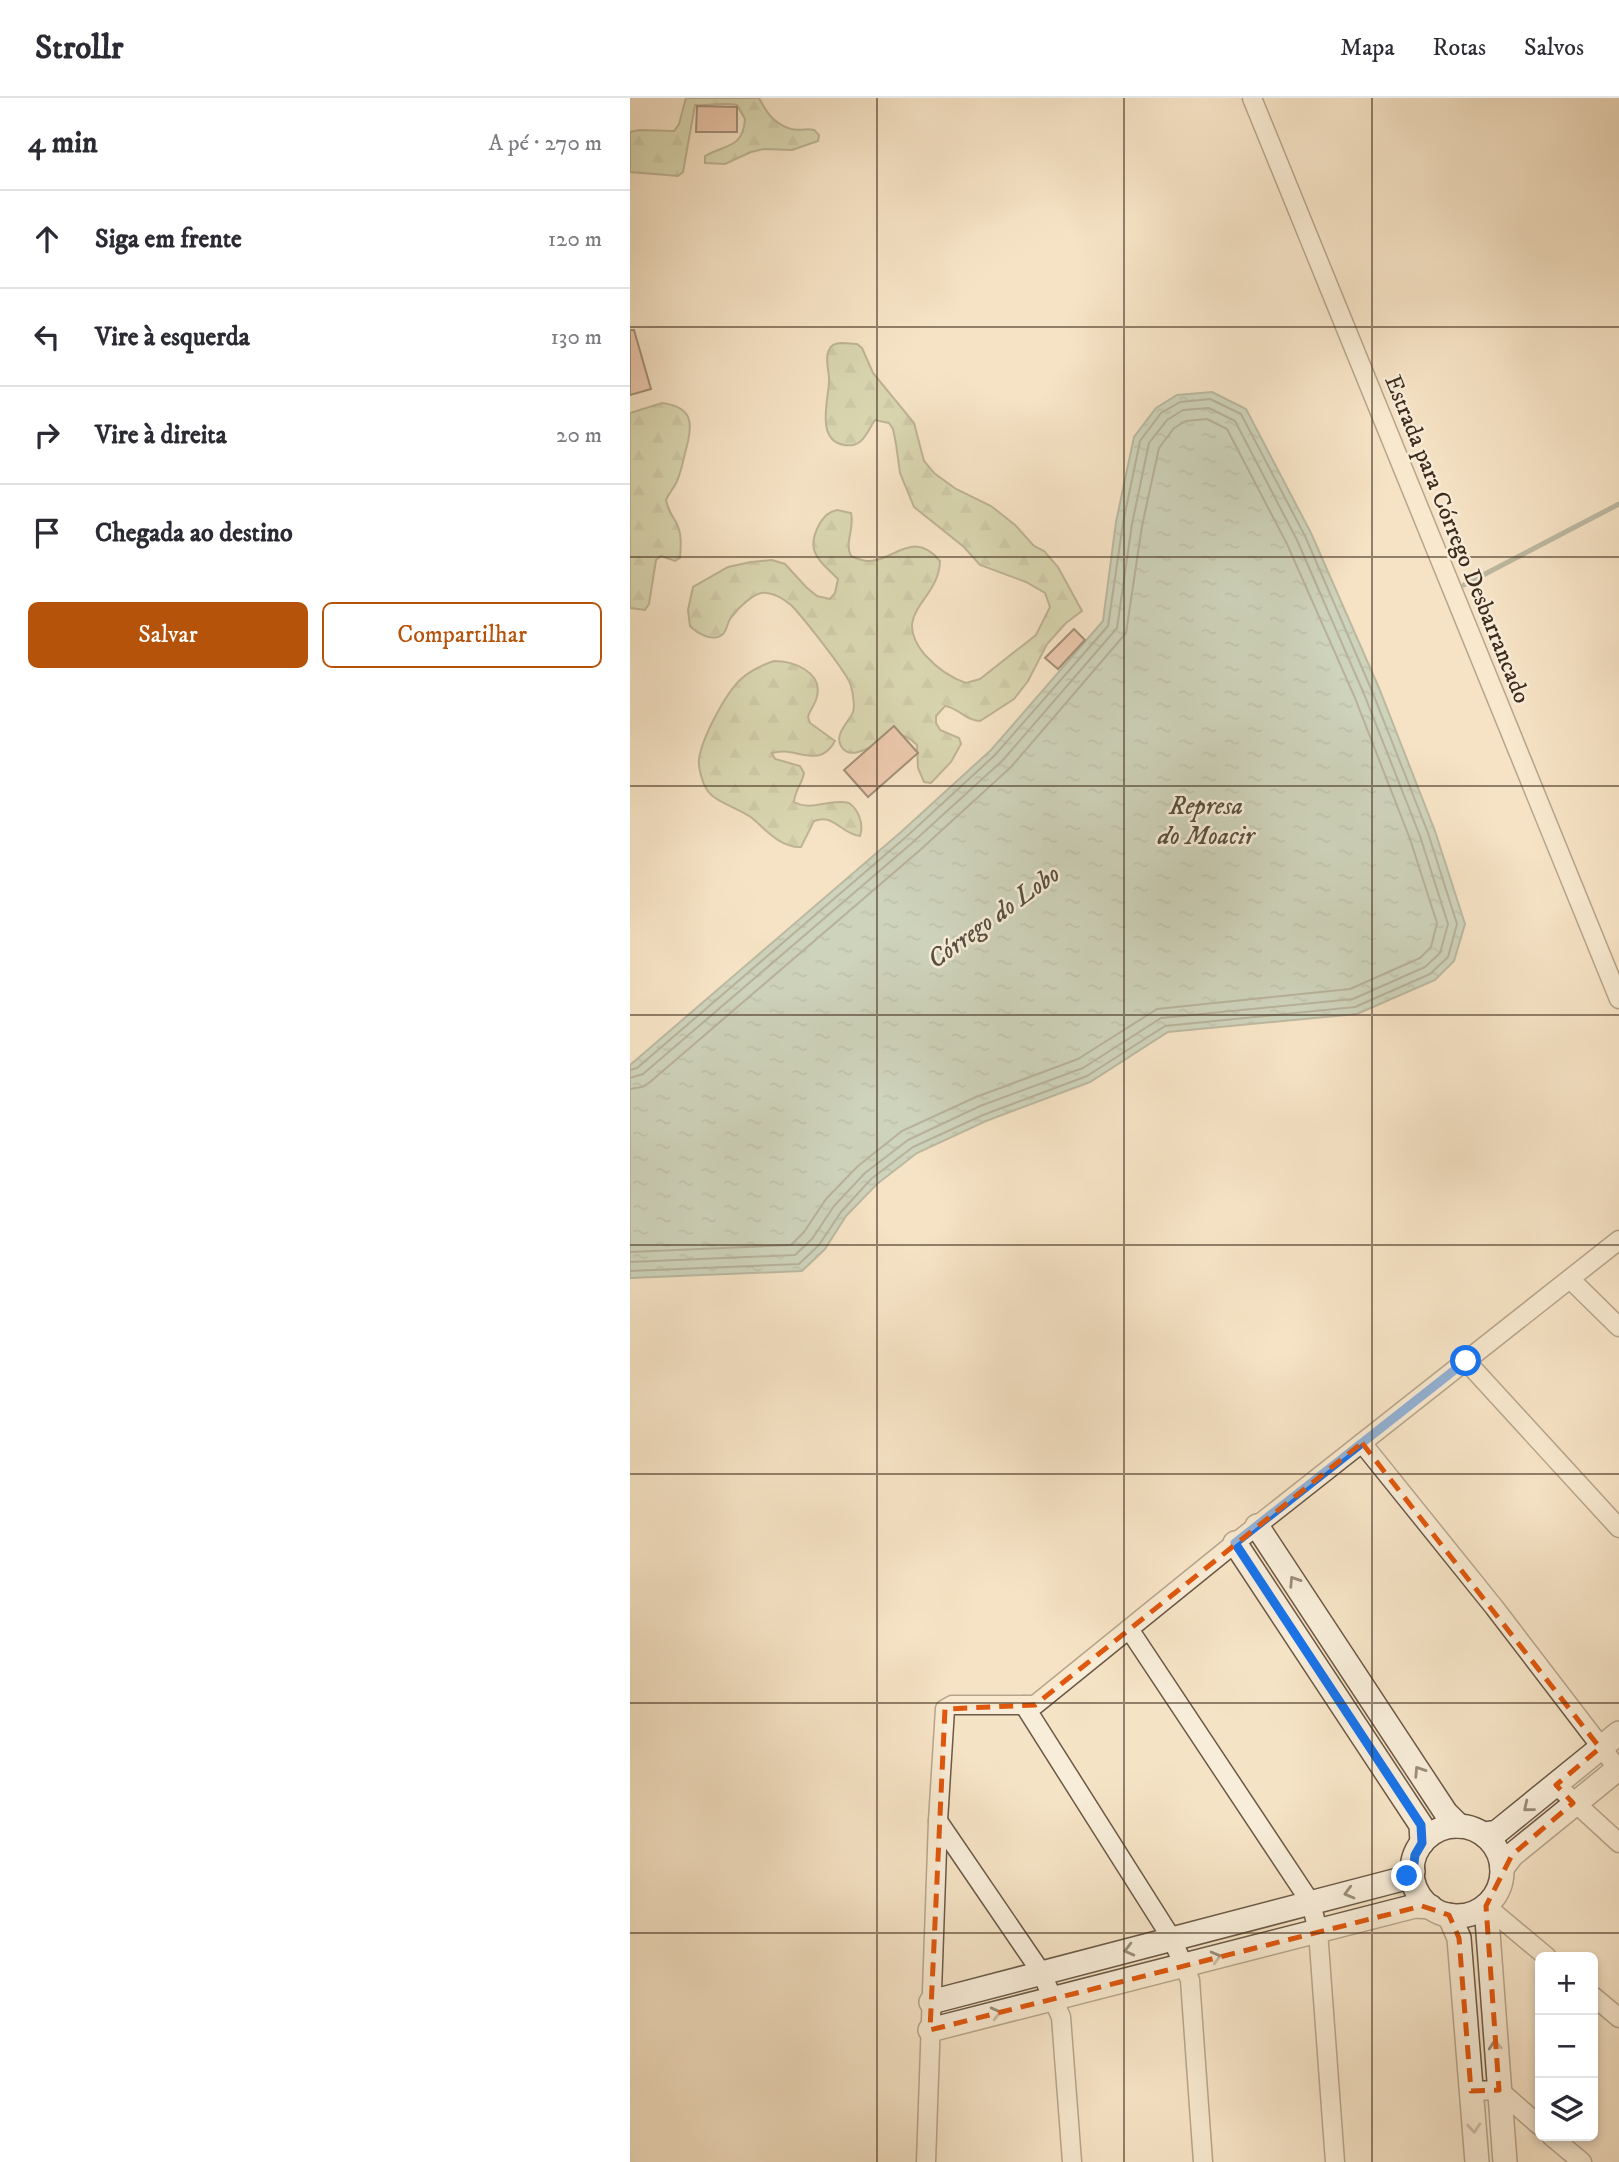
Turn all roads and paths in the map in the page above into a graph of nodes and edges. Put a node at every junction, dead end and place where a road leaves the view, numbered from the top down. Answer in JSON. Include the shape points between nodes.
{"nodes":[{"id":1,"x":1252,"y":98,"type":"edge"},
{"id":2,"x":1619,"y":999,"type":"edge"},
{"id":3,"x":1619,"y":1240,"type":"edge"},
{"id":4,"x":1570,"y":1279,"type":"junction"},
{"id":5,"x":1619,"y":1327,"type":"edge"},
{"id":6,"x":1466,"y":1361,"type":"junction"},
{"id":7,"x":1362,"y":1443,"type":"junction"},
{"id":8,"x":1257,"y":1525,"type":"junction"},
{"id":9,"x":1619,"y":1528,"type":"edge"},
{"id":10,"x":1235,"y":1543,"type":"junction"},
{"id":11,"x":1129,"y":1629,"type":"junction"},
{"id":12,"x":1024,"y":1705,"type":"junction"},
{"id":13,"x":1619,"y":1733,"type":"edge"},
{"id":14,"x":1600,"y":1748,"type":"junction"},
{"id":15,"x":1618,"y":1768,"type":"edge"},
{"id":16,"x":1556,"y":1785,"type":"junction"},
{"id":17,"x":1573,"y":1803,"type":"junction"},
{"id":18,"x":938,"y":1821,"type":"junction"},
{"id":19,"x":1459,"y":1826,"type":"junction"},
{"id":20,"x":1484,"y":1835,"type":"junction"},
{"id":21,"x":1422,"y":1843,"type":"junction"},
{"id":22,"x":1619,"y":1843,"type":"edge"},
{"id":23,"x":1502,"y":1868,"type":"junction"},
{"id":24,"x":1413,"y":1871,"type":"junction"},
{"id":25,"x":1311,"y":1903,"type":"junction"},
{"id":26,"x":1486,"y":1906,"type":"junction"},
{"id":27,"x":1440,"y":1911,"type":"junction"},
{"id":28,"x":1318,"y":1931,"type":"junction"},
{"id":29,"x":1172,"y":1939,"type":"junction"},
{"id":30,"x":1541,"y":1952,"type":"edge"},
{"id":31,"x":1184,"y":1966,"type":"junction"},
{"id":32,"x":1041,"y":1972,"type":"junction"},
{"id":33,"x":1053,"y":1998,"type":"junction"},
{"id":34,"x":1598,"y":2000,"type":"edge"},
{"id":35,"x":931,"y":2001,"type":"junction"},
{"id":36,"x":1619,"y":2018,"type":"edge"},
{"id":37,"x":930,"y":2030,"type":"junction"},
{"id":38,"x":1499,"y":2090,"type":"junction"},
{"id":39,"x":1471,"y":2091,"type":"junction"},
{"id":40,"x":1535,"y":2122,"type":"edge"},
{"id":41,"x":1557,"y":2141,"type":"edge"},
{"id":42,"x":926,"y":2162,"type":"edge"},
{"id":43,"x":1072,"y":2162,"type":"edge"},
{"id":44,"x":1203,"y":2162,"type":"edge"},
{"id":45,"x":1335,"y":2162,"type":"edge"},
{"id":46,"x":1477,"y":2162,"type":"edge"},
{"id":47,"x":1505,"y":2162,"type":"edge"},
{"id":48,"x":1581,"y":2162,"type":"edge"}],
"edges":[{"from":1,"to":2,"type":"street","name":"Estrada para Córrego Desbarrancado"},
{"from":3,"to":4,"type":"street"},
{"from":4,"to":5,"type":"street"},
{"from":4,"to":6,"type":"street"},
{"from":6,"to":7,"type":"street"},
{"from":6,"to":9,"type":"street"},
{"from":7,"to":8,"type":"street"},
{"from":7,"to":14,"type":"street"},
{"from":8,"to":10,"type":"street"},
{"from":19,"to":8,"type":"street","one_way":true,"via":[[1446,1813]]},
{"from":10,"to":11,"type":"street"},
{"from":10,"to":21,"type":"street","via":[[1421,1825]]},
{"from":11,"to":12,"type":"street","via":[[1038,1703]]},
{"from":11,"to":25,"type":"street"},
{"from":12,"to":18,"type":"street","via":[[952,1705],[945,1709]]},
{"from":12,"to":29,"type":"street"},
{"from":13,"to":14,"type":"street"},
{"from":14,"to":15,"type":"street"},
{"from":14,"to":16,"type":"street"},
{"from":15,"to":17,"type":"street"},
{"from":16,"to":17,"type":"street"},
{"from":16,"to":20,"type":"street","one_way":true,"via":[[1497,1832]]},
{"from":17,"to":22,"type":"street"},
{"from":17,"to":23,"type":"street"},
{"from":18,"to":32,"type":"street"},
{"from":18,"to":35,"type":"street"},
{"from":19,"to":20,"type":"street"},
{"from":19,"to":21,"type":"street","via":[[1439,1830]]},
{"from":20,"to":23,"type":"street","via":[[1499,1853]]},
{"from":21,"to":24,"type":"street"},
{"from":23,"to":26,"type":"street","via":[[1497,1891]]},
{"from":24,"to":25,"type":"street","one_way":true,"via":[[1402,1879]]},
{"from":24,"to":27,"type":"street","via":[[1416,1889]]},
{"from":25,"to":28,"type":"street"},
{"from":25,"to":29,"type":"street"},
{"from":26,"to":27,"type":"street","via":[[1466,1915]]},
{"from":26,"to":30,"type":"street"},
{"from":38,"to":26,"type":"street","one_way":true},
{"from":27,"to":28,"type":"street","via":[[1415,1906]]},
{"from":27,"to":39,"type":"street","via":[[1459,1938]]},
{"from":31,"to":28,"type":"street","one_way":true},
{"from":28,"to":45,"type":"street"},
{"from":29,"to":31,"type":"street"},
{"from":29,"to":32,"type":"street","one_way":true},
{"from":31,"to":33,"type":"street"},
{"from":31,"to":44,"type":"street","via":[[1190,1980]]},
{"from":32,"to":33,"type":"street"},
{"from":32,"to":35,"type":"street"},
{"from":37,"to":33,"type":"street","one_way":true},
{"from":33,"to":43,"type":"street","via":[[1061,2017]]},
{"from":34,"to":36,"type":"street"},
{"from":35,"to":37,"type":"street"},
{"from":37,"to":42,"type":"street"},
{"from":38,"to":39,"type":"street"},
{"from":38,"to":40,"type":"street"},
{"from":38,"to":47,"type":"street"},
{"from":39,"to":46,"type":"street","one_way":true},
{"from":41,"to":48,"type":"street"}]}
